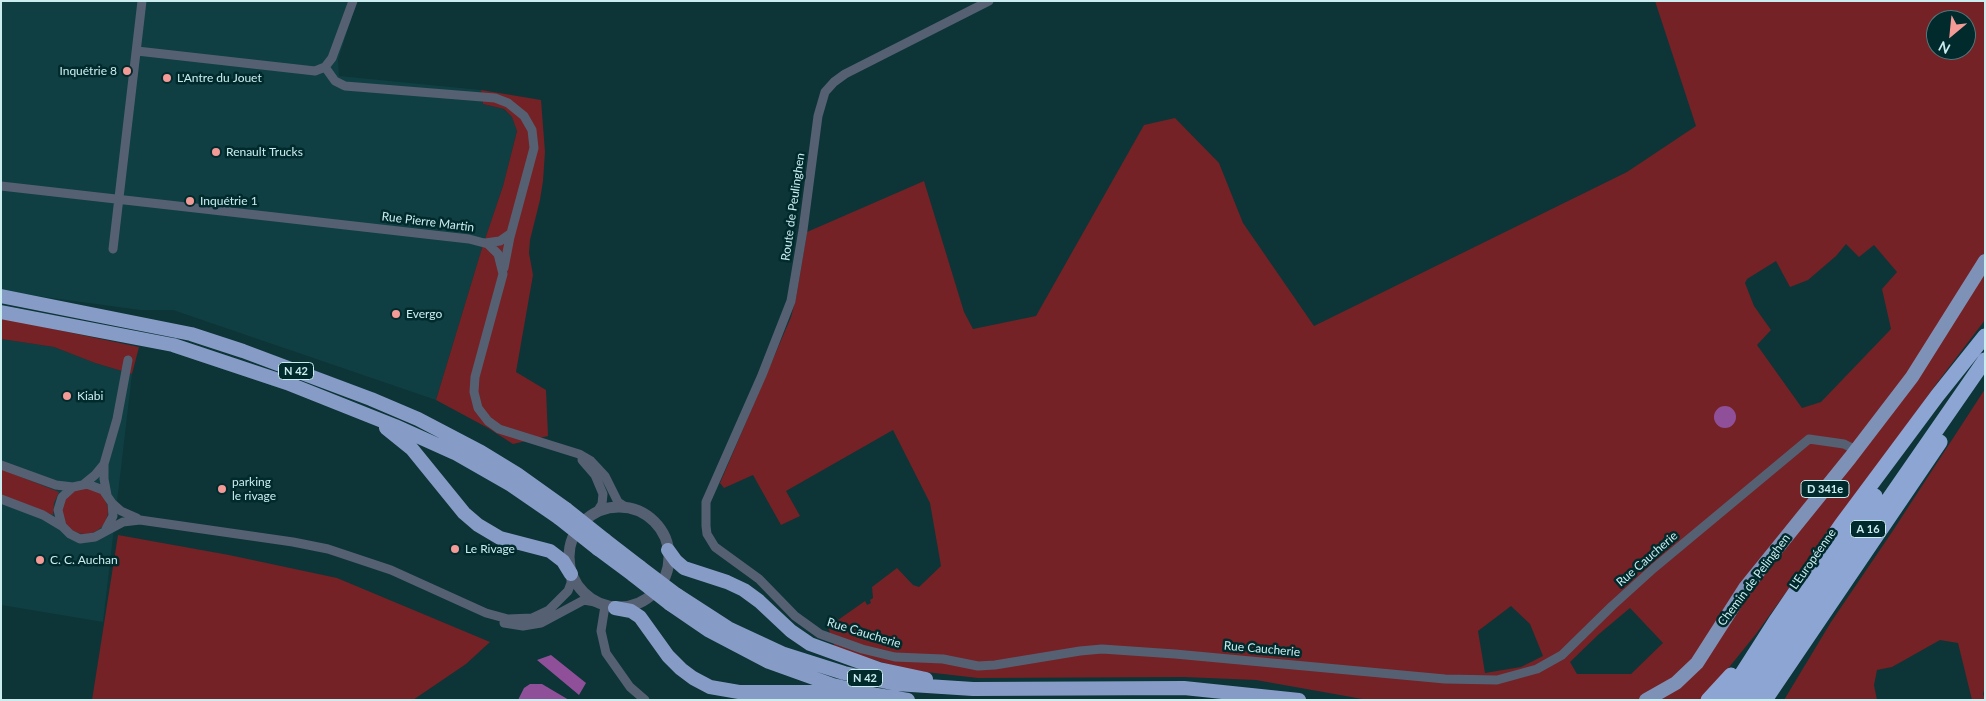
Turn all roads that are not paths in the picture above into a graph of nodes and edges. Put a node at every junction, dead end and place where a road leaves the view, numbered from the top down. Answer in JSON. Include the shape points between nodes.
{"nodes":[{"id":1,"x":142,"y":1,"type":"edge"},
{"id":2,"x":352,"y":1,"type":"edge"},
{"id":3,"x":989,"y":1,"type":"edge"},
{"id":4,"x":137,"y":51,"type":"junction"},
{"id":5,"x":325,"y":67,"type":"junction"},
{"id":6,"x":1,"y":186,"type":"edge"},
{"id":7,"x":119,"y":199,"type":"junction"},
{"id":8,"x":510,"y":234,"type":"junction"},
{"id":9,"x":483,"y":242,"type":"junction"},
{"id":10,"x":113,"y":249,"type":"dead end"},
{"id":11,"x":1985,"y":261,"type":"edge"},
{"id":12,"x":503,"y":274,"type":"junction"},
{"id":13,"x":1,"y":296,"type":"edge"},
{"id":14,"x":1,"y":312,"type":"edge"},
{"id":15,"x":1985,"y":337,"type":"edge"},
{"id":16,"x":128,"y":360,"type":"dead end"},
{"id":17,"x":1985,"y":360,"type":"edge"},
{"id":18,"x":1985,"y":368,"type":"edge"},
{"id":19,"x":344,"y":405,"type":"junction"},
{"id":20,"x":1856,"y":450,"type":"junction"},
{"id":21,"x":570,"y":451,"type":"junction"},
{"id":22,"x":104,"y":464,"type":"junction"},
{"id":23,"x":1,"y":465,"type":"edge"},
{"id":24,"x":84,"y":484,"type":"junction"},
{"id":25,"x":73,"y":487,"type":"junction"},
{"id":26,"x":708,"y":498,"type":"joint"},
{"id":27,"x":1,"y":499,"type":"edge"},
{"id":28,"x":110,"y":499,"type":"junction"},
{"id":29,"x":628,"y":508,"type":"junction"},
{"id":30,"x":597,"y":512,"type":"junction"},
{"id":31,"x":562,"y":514,"type":"junction"},
{"id":32,"x":147,"y":521,"type":"junction"},
{"id":33,"x":63,"y":527,"type":"junction"},
{"id":34,"x":105,"y":531,"type":"junction"},
{"id":35,"x":668,"y":550,"type":"junction"},
{"id":36,"x":571,"y":574,"type":"junction"},
{"id":37,"x":1799,"y":586,"type":"junction"},
{"id":38,"x":673,"y":599,"type":"junction"},
{"id":39,"x":605,"y":605,"type":"junction"},
{"id":40,"x":486,"y":613,"type":"junction"},
{"id":41,"x":1817,"y":622,"type":"junction"},
{"id":42,"x":1072,"y":689,"type":"junction"},
{"id":43,"x":645,"y":700,"type":"edge"},
{"id":44,"x":865,"y":700,"type":"edge"},
{"id":45,"x":908,"y":700,"type":"edge"},
{"id":46,"x":1299,"y":700,"type":"edge"},
{"id":47,"x":1646,"y":700,"type":"edge"},
{"id":48,"x":1708,"y":700,"type":"edge"},
{"id":49,"x":1725,"y":700,"type":"edge"},
{"id":50,"x":1737,"y":700,"type":"edge"},
{"id":51,"x":1753,"y":700,"type":"edge"},
{"id":52,"x":1765,"y":700,"type":"edge"},
{"id":53,"x":1774,"y":700,"type":"edge"}],
"edges":[{"from":1,"to":4,"type":"street"},
{"from":2,"to":5,"type":"street","via":[[336,49]]},
{"from":3,"to":26,"type":"street","name":"Route de Peulinghen","via":[[845,74],[825,92],[818,116],[804,230],[791,301]]},
{"from":4,"to":5,"type":"street","via":[[307,71]]},
{"from":4,"to":7,"type":"street"},
{"from":5,"to":8,"type":"street","via":[[335,81],[348,87],[490,98],[504,101],[517,109],[529,124],[534,144]]},
{"from":6,"to":7,"type":"street","name":"Rue Pierre Martin"},
{"from":7,"to":9,"type":"street","name":"Rue Pierre Martin"},
{"from":7,"to":10,"type":"street"},
{"from":8,"to":9,"type":"street","via":[[500,241]]},
{"from":8,"to":12,"type":"street"},
{"from":9,"to":12,"type":"street","name":"Rue Pierre Martin","via":[[498,254]]},
{"from":11,"to":20,"type":"main road","name":"Chemin de Pelinghen","number":"D 341e","via":[[1921,364]]},
{"from":12,"to":21,"type":"street","via":[[475,377],[478,408],[499,429]]},
{"from":13,"to":31,"type":"highway","number":"N 42","via":[[191,334],[362,396],[418,419],[480,452],[517,474]]},
{"from":14,"to":19,"type":"highway","number":"N 42","via":[[173,345]]},
{"from":15,"to":37,"type":"highway","via":[[1936,396]]},
{"from":15,"to":50,"type":"highway","name":"L'Européenne","number":"A 16"},
{"from":16,"to":22,"type":"street","via":[[117,420]]},
{"from":17,"to":51,"type":"highway","number":"A 16"},
{"from":18,"to":41,"type":"highway","via":[[1928,460]]},
{"from":19,"to":31,"type":"highway","number":"N 42","via":[[474,463]]},
{"from":19,"to":36,"type":"highway","via":[[398,436],[478,526],[500,538],[550,551],[564,561]]},
{"from":20,"to":26,"type":"street","name":"Rue Caucherie","via":[[1844,444],[1809,439],[1616,601],[1558,659],[1514,677],[1484,681],[1119,650],[1080,651],[984,666],[876,653],[812,630],[759,579],[721,553],[707,534]]},
{"from":20,"to":47,"type":"main road","name":"Chemin de Pelinghen","number":"D 341e","via":[[1740,594],[1694,666],[1676,683]]},
{"from":21,"to":29,"type":"street","via":[[597,465],[618,502]]},
{"from":21,"to":30,"type":"street","via":[[587,464],[598,480],[603,499]]},
{"from":22,"to":24,"type":"street"},
{"from":22,"to":28,"type":"street","via":[[104,479]]},
{"from":23,"to":25,"type":"street","via":[[56,485]]},
{"from":24,"to":25,"type":"street"},
{"from":24,"to":28,"type":"street","via":[[97,486]]},
{"from":25,"to":33,"type":"street","via":[[64,494],[58,507]]},
{"from":27,"to":33,"type":"street"},
{"from":28,"to":32,"type":"street","via":[[128,515]]},
{"from":28,"to":34,"type":"street","via":[[113,516]]},
{"from":29,"to":30,"type":"street"},
{"from":29,"to":35,"type":"street","via":[[655,522],[664,535]]},
{"from":30,"to":36,"type":"street","via":[[584,521],[572,538],[568,559]]},
{"from":31,"to":38,"type":"highway","number":"N 42","bridge":true},
{"from":32,"to":34,"type":"street","via":[[123,522]]},
{"from":32,"to":40,"type":"street","via":[[292,542],[345,554],[391,570]]},
{"from":33,"to":34,"type":"street","via":[[73,536],[84,539]]},
{"from":35,"to":39,"type":"street","via":[[667,572],[654,593],[636,605]]},
{"from":35,"to":42,"type":"highway","via":[[684,568],[744,590],[791,631],[810,644],[833,653],[892,673],[923,679]]},
{"from":36,"to":39,"type":"street","via":[[582,592]]},
{"from":36,"to":40,"type":"street","via":[[572,583],[565,595],[539,616],[515,619]]},
{"from":37,"to":48,"type":"highway","via":[[1729,678]]},
{"from":37,"to":49,"type":"highway"},
{"from":38,"to":42,"type":"highway","number":"N 42","via":[[761,644],[818,666],[865,678],[950,689]]},
{"from":38,"to":45,"type":"highway","number":"N 42","via":[[724,639],[778,665],[847,688]]},
{"from":39,"to":40,"type":"street","via":[[584,600],[552,619],[529,625],[507,624]]},
{"from":39,"to":43,"type":"street","via":[[601,632],[606,653],[630,687]]},
{"from":39,"to":44,"type":"highway","via":[[631,611],[640,617],[680,669],[710,687],[739,692],[812,692]]},
{"from":41,"to":52,"type":"highway"},
{"from":41,"to":53,"type":"highway"},
{"from":42,"to":46,"type":"highway","number":"N 42","via":[[1184,688]]}]}
